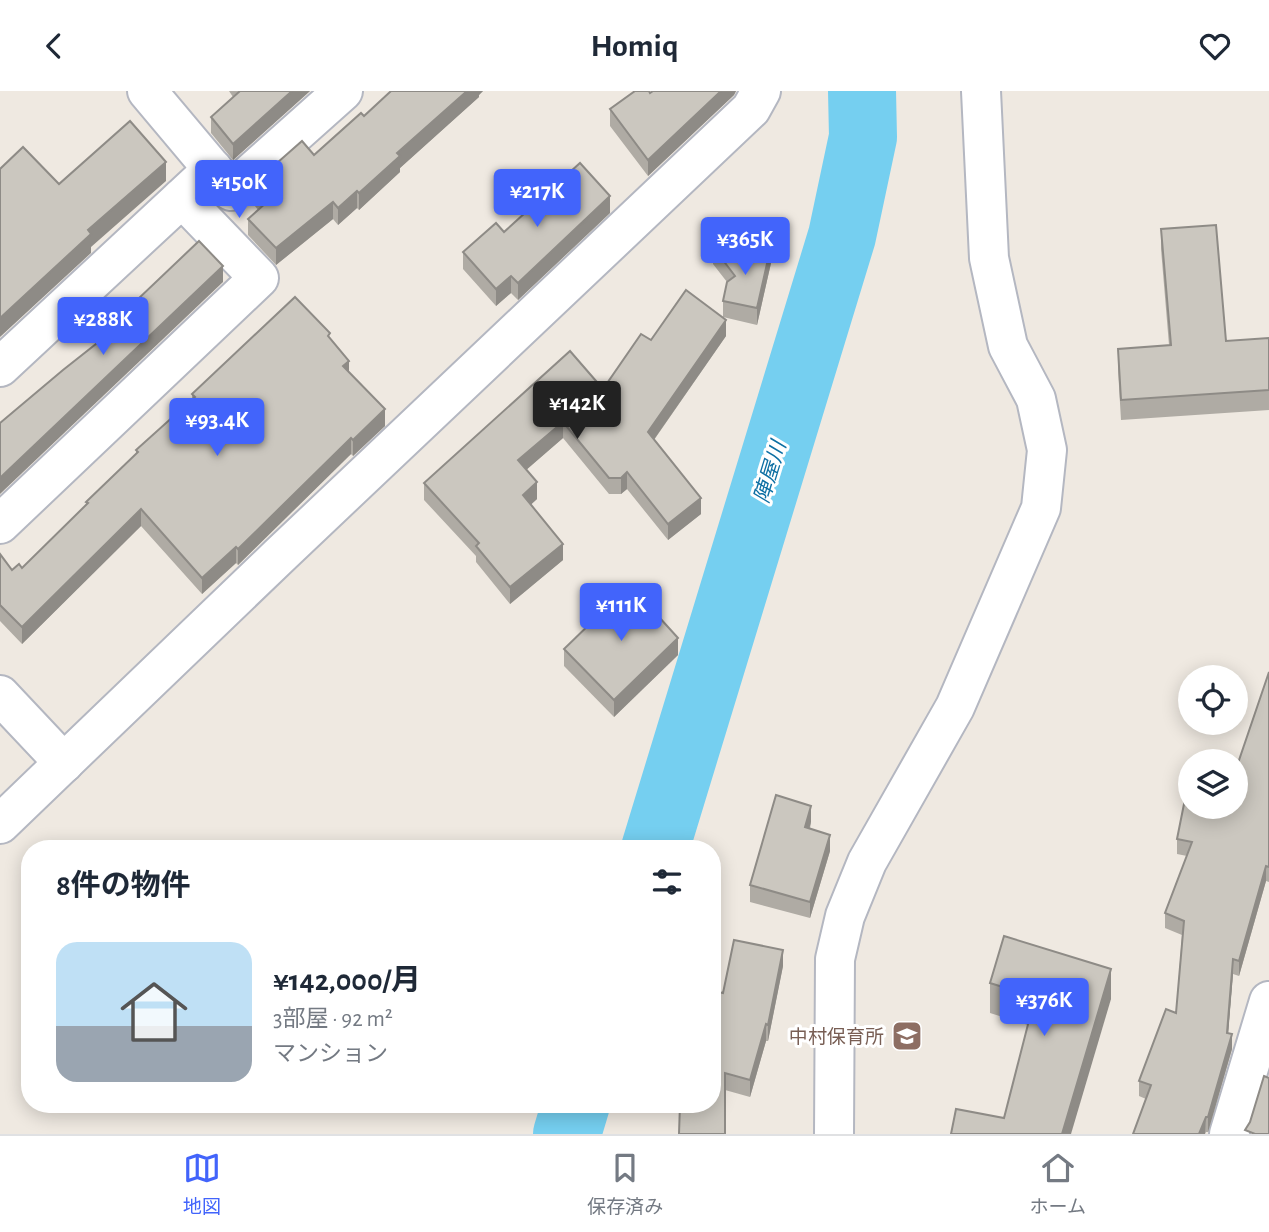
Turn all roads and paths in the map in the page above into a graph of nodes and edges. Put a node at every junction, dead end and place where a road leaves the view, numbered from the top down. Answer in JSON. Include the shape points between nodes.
{"nodes":[{"id":1,"x":146,"y":91,"type":"edge"},
{"id":2,"x":343,"y":91,"type":"edge"},
{"id":3,"x":761,"y":91,"type":"edge"},
{"id":4,"x":981,"y":91,"type":"edge"},
{"id":5,"x":213,"y":169,"type":"junction"},
{"id":6,"x":182,"y":198,"type":"junction"},
{"id":7,"x":0,"y":367,"type":"edge"},
{"id":8,"x":0,"y":524,"type":"edge"},
{"id":9,"x":0,"y":695,"type":"edge"},
{"id":10,"x":64,"y":763,"type":"junction"},
{"id":11,"x":0,"y":824,"type":"edge"},
{"id":12,"x":1269,"y":1001,"type":"edge"},
{"id":13,"x":834,"y":1134,"type":"edge"},
{"id":14,"x":1229,"y":1134,"type":"edge"}],
"edges":[{"from":1,"to":5,"type":"street"},
{"from":2,"to":5,"type":"street","via":[[232,191]]},
{"from":3,"to":10,"type":"street","via":[[751,109]]},
{"from":4,"to":13,"type":"street","via":[[989,258],[1008,346],[1036,398],[1047,450],[1041,508],[956,707],[867,862],[845,916],[835,959]]},
{"from":5,"to":6,"type":"street"},
{"from":6,"to":7,"type":"street"},
{"from":6,"to":8,"type":"street","via":[[259,278]]},
{"from":9,"to":10,"type":"street"},
{"from":10,"to":11,"type":"street"},
{"from":12,"to":14,"type":"street"}]}
